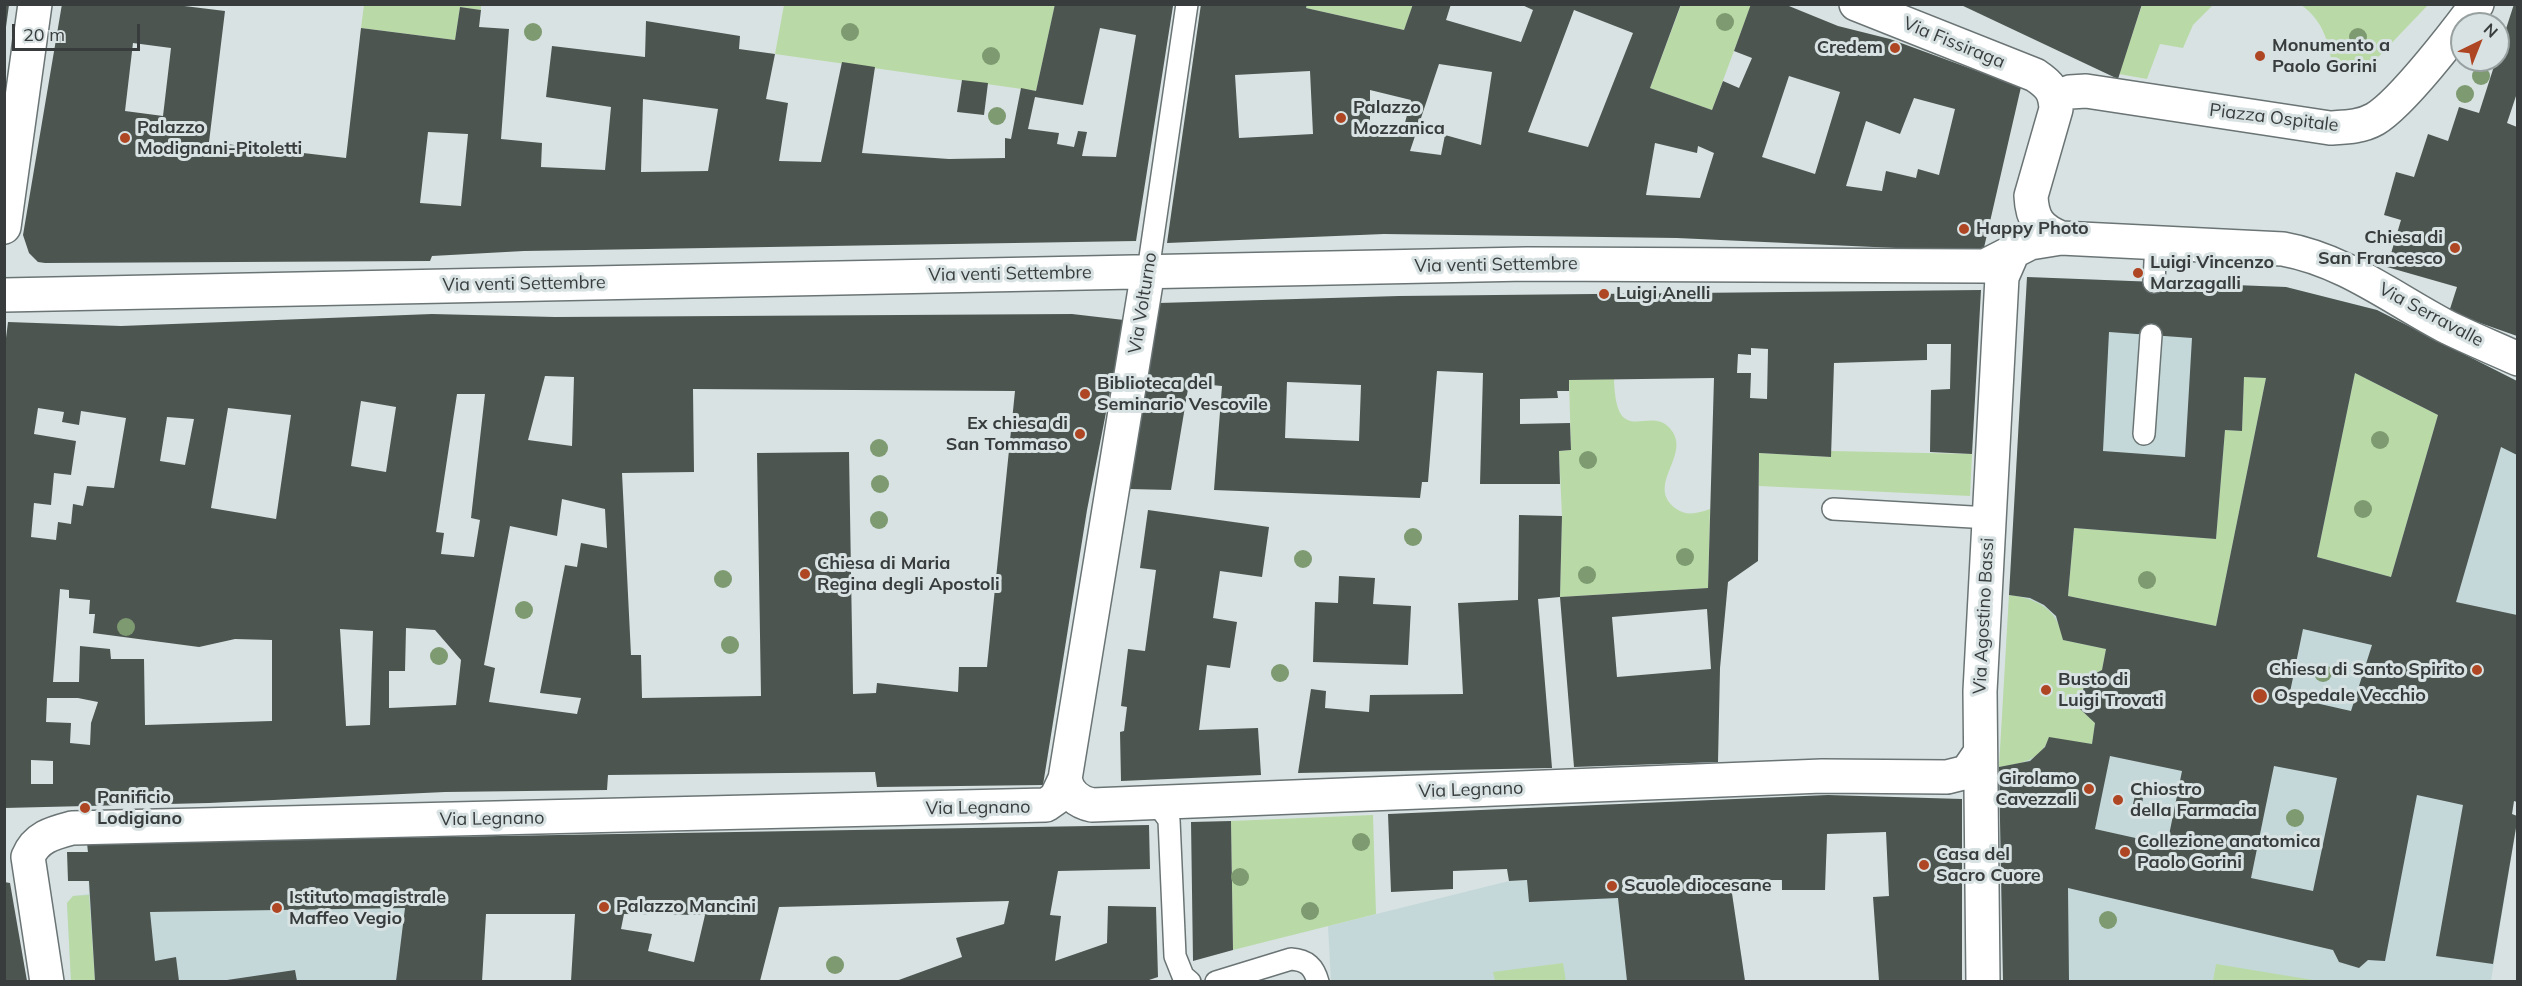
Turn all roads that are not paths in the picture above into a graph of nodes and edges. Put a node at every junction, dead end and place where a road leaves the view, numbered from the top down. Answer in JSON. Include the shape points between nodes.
{"nodes":[{"id":1,"x":35,"y":4,"type":"edge"},
{"id":2,"x":1187,"y":4,"type":"edge"},
{"id":3,"x":1856,"y":4,"type":"edge"},
{"id":4,"x":2477,"y":4,"type":"edge"},
{"id":5,"x":2053,"y":91,"type":"junction"},
{"id":6,"x":4,"y":227,"type":"edge"},
{"id":7,"x":2061,"y":238,"type":"junction"},
{"id":8,"x":2156,"y":242,"type":"junction"},
{"id":9,"x":2012,"y":254,"type":"junction"},
{"id":10,"x":1148,"y":271,"type":"junction"},
{"id":11,"x":2154,"y":282,"type":"dead end"},
{"id":12,"x":4,"y":295,"type":"edge"},
{"id":13,"x":2151,"y":334,"type":"dead end"},
{"id":14,"x":2517,"y":359,"type":"edge"},
{"id":15,"x":2144,"y":434,"type":"dead end"},
{"id":16,"x":1833,"y":509,"type":"dead end"},
{"id":17,"x":1989,"y":518,"type":"junction"},
{"id":18,"x":1980,"y":753,"type":"junction"},
{"id":19,"x":1065,"y":779,"type":"junction"},
{"id":20,"x":1147,"y":803,"type":"junction"},
{"id":21,"x":4,"y":847,"type":"edge"},
{"id":22,"x":28,"y":868,"type":"junction"},
{"id":23,"x":47,"y":981,"type":"edge"},
{"id":24,"x":1190,"y":981,"type":"edge"},
{"id":25,"x":1216,"y":981,"type":"edge"},
{"id":26,"x":1318,"y":981,"type":"edge"},
{"id":27,"x":1983,"y":981,"type":"edge"}],
"edges":[{"from":1,"to":6,"type":"street"},
{"from":2,"to":10,"type":"lane","name":"Via Volturno"},
{"from":3,"to":5,"type":"street","name":"Via Fissiraga","via":[[2035,75]]},
{"from":4,"to":5,"type":"street","name":"Piazza Ospitale","via":[[2396,101],[2376,119],[2357,126],[2330,128],[2086,92]]},
{"from":5,"to":7,"type":"street","via":[[2056,109],[2031,196],[2031,210],[2046,232]]},
{"from":7,"to":8,"type":"street"},
{"from":7,"to":9,"type":"street","via":[[2030,243]]},
{"from":8,"to":11,"type":"lane"},
{"from":8,"to":14,"type":"street","name":"Via Serravalle","via":[[2305,253],[2345,269],[2446,327]]},
{"from":9,"to":10,"type":"street","name":"Via venti Settembre","via":[[1985,266],[1527,264]]},
{"from":9,"to":17,"type":"street","name":"Via Agostino Bassi","via":[[2002,277]]},
{"from":10,"to":12,"type":"street","name":"Via venti Settembre"},
{"from":10,"to":19,"type":"street","name":"Via Volturno"},
{"from":13,"to":15,"type":"lane"},
{"from":16,"to":17,"type":"lane"},
{"from":17,"to":18,"type":"street","name":"Via Agostino Bassi"},
{"from":18,"to":20,"type":"street","name":"Via Legnano","via":[[1967,772],[1947,777],[1822,776]]},
{"from":18,"to":27,"type":"street","name":"Via Agostino Bassi"},
{"from":19,"to":20,"type":"street","name":"Via Legnano","via":[[1069,791],[1084,803]]},
{"from":19,"to":22,"type":"street","name":"Via Legnano","via":[[1056,798],[1038,807],[72,828],[54,833],[32,847]]},
{"from":20,"to":24,"type":"lane","via":[[1161,809],[1168,820],[1175,956],[1183,976]]},
{"from":21,"to":22,"type":"street","via":[[23,858]]},
{"from":22,"to":23,"type":"street"},
{"from":25,"to":26,"type":"lane","via":[[1302,959],[1310,964]]}]}
